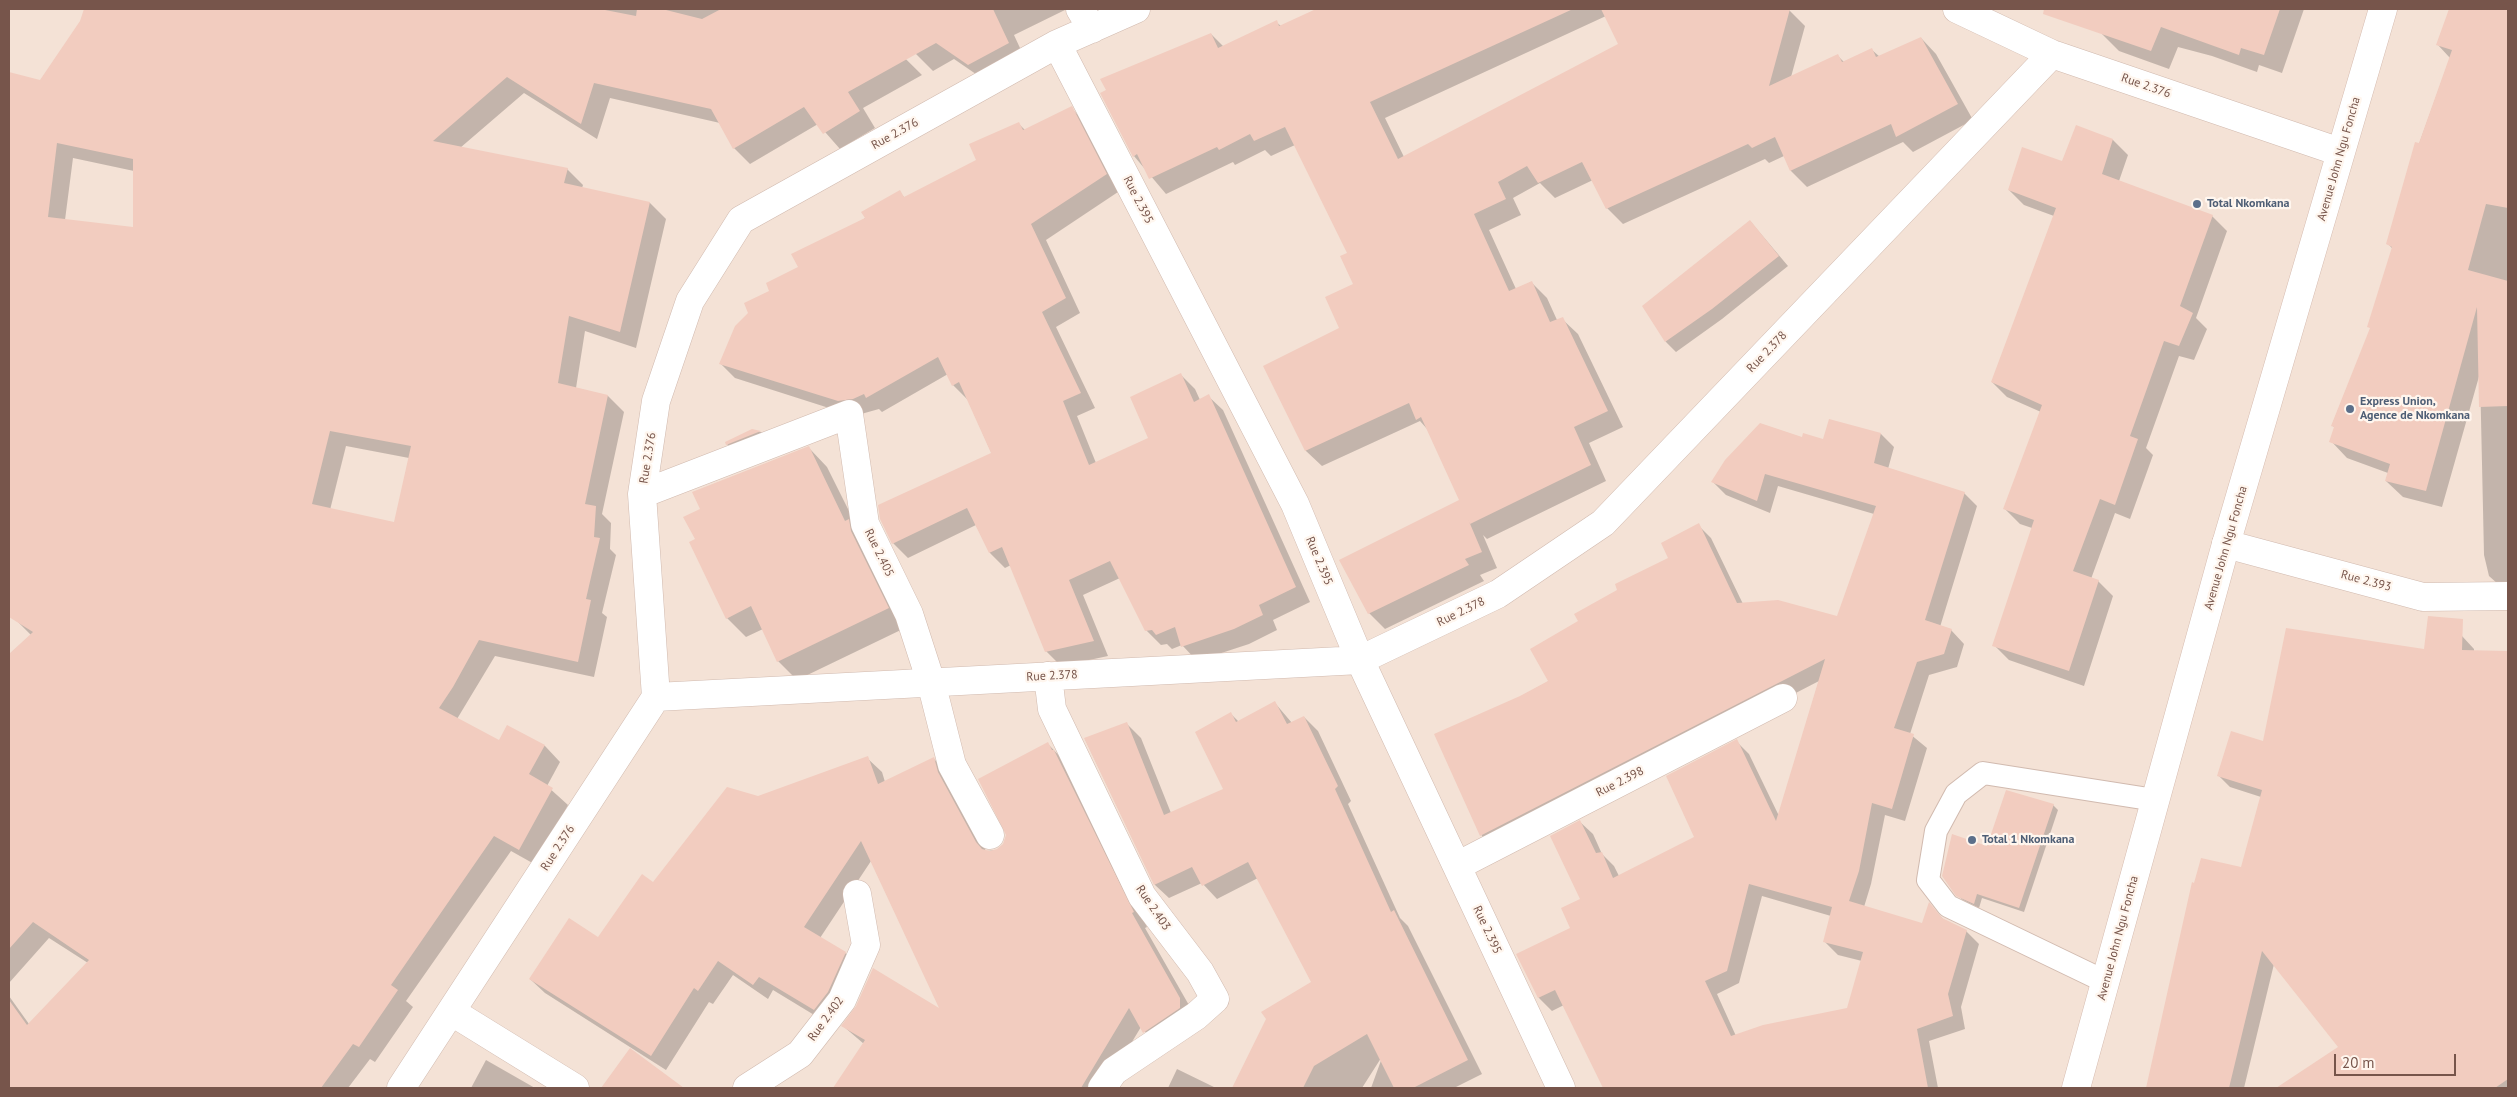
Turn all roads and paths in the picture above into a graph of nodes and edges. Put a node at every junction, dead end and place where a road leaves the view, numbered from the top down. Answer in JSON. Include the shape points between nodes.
{"nodes":[{"id":1,"x":1136,"y":9,"type":"edge"},
{"id":2,"x":1957,"y":9,"type":"edge"},
{"id":3,"x":2383,"y":9,"type":"edge"},
{"id":4,"x":1086,"y":19,"type":"edge"},
{"id":5,"x":1057,"y":44,"type":"junction"},
{"id":6,"x":2052,"y":54,"type":"junction"},
{"id":7,"x":2340,"y":152,"type":"junction"},
{"id":8,"x":642,"y":494,"type":"junction"},
{"id":9,"x":2226,"y":544,"type":"junction"},
{"id":10,"x":2508,"y":596,"type":"edge"},
{"id":11,"x":1360,"y":660,"type":"junction"},
{"id":12,"x":1048,"y":676,"type":"junction"},
{"id":13,"x":931,"y":682,"type":"junction"},
{"id":14,"x":656,"y":697,"type":"junction"},
{"id":15,"x":1783,"y":698,"type":"dead end"},
{"id":16,"x":2156,"y":800,"type":"junction"},
{"id":17,"x":990,"y":835,"type":"dead end"},
{"id":18,"x":1457,"y":866,"type":"junction"},
{"id":19,"x":857,"y":894,"type":"dead end"},
{"id":20,"x":2106,"y":982,"type":"junction"},
{"id":21,"x":452,"y":1012,"type":"junction"},
{"id":22,"x":401,"y":1088,"type":"edge"},
{"id":23,"x":575,"y":1088,"type":"edge"},
{"id":24,"x":748,"y":1088,"type":"edge"},
{"id":25,"x":1102,"y":1088,"type":"edge"},
{"id":26,"x":1561,"y":1088,"type":"edge"},
{"id":27,"x":2076,"y":1088,"type":"edge"}],
"edges":[{"from":1,"to":4,"type":"street","name":"Rue 2.376"},
{"from":2,"to":6,"type":"street","name":"Rue 2.376"},
{"from":3,"to":7,"type":"street","name":"Avenue John Ngu Foncha"},
{"from":4,"to":5,"type":"street","name":"Rue 2.376"},
{"from":5,"to":8,"type":"street","name":"Rue 2.376","via":[[741,220],[690,301],[656,401]]},
{"from":5,"to":11,"type":"street","name":"Rue 2.395","via":[[1295,504]]},
{"from":6,"to":7,"type":"street","name":"Rue 2.376"},
{"from":6,"to":11,"type":"street","name":"Rue 2.378","via":[[1603,523],[1498,594]]},
{"from":7,"to":9,"type":"street","name":"Avenue John Ngu Foncha"},
{"from":8,"to":13,"type":"street","name":"Rue 2.405","via":[[849,414],[865,524],[909,614]]},
{"from":8,"to":14,"type":"street","name":"Rue 2.376"},
{"from":9,"to":10,"type":"street","name":"Rue 2.393","via":[[2424,597]]},
{"from":9,"to":16,"type":"street","name":"Avenue John Ngu Foncha"},
{"from":11,"to":12,"type":"street","name":"Rue 2.378"},
{"from":11,"to":18,"type":"street","name":"Rue 2.395"},
{"from":12,"to":13,"type":"street","name":"Rue 2.378"},
{"from":12,"to":25,"type":"street","name":"Rue 2.403","via":[[1052,709],[1142,896],[1200,972],[1215,999],[1196,1016],[1114,1071]]},
{"from":13,"to":14,"type":"street","name":"Rue 2.378"},
{"from":13,"to":17,"type":"street","name":"Rue 2.405","via":[[952,764]]},
{"from":14,"to":21,"type":"street","name":"Rue 2.376"},
{"from":15,"to":18,"type":"street","name":"Rue 2.398"},
{"from":16,"to":20,"type":"street","name":"Avenue John Ngu Foncha"},
{"from":16,"to":20,"type":"lane","via":[[1983,773],[1956,794],[1936,831],[1928,880],[1948,906]]},
{"from":18,"to":26,"type":"street","name":"Rue 2.395"},
{"from":19,"to":24,"type":"street","name":"Rue 2.402","via":[[866,945],[842,1000],[800,1054]]},
{"from":20,"to":27,"type":"street","name":"Avenue John Ngu Foncha"},
{"from":21,"to":22,"type":"street","name":"Rue 2.376"},
{"from":21,"to":23,"type":"street"}]}
